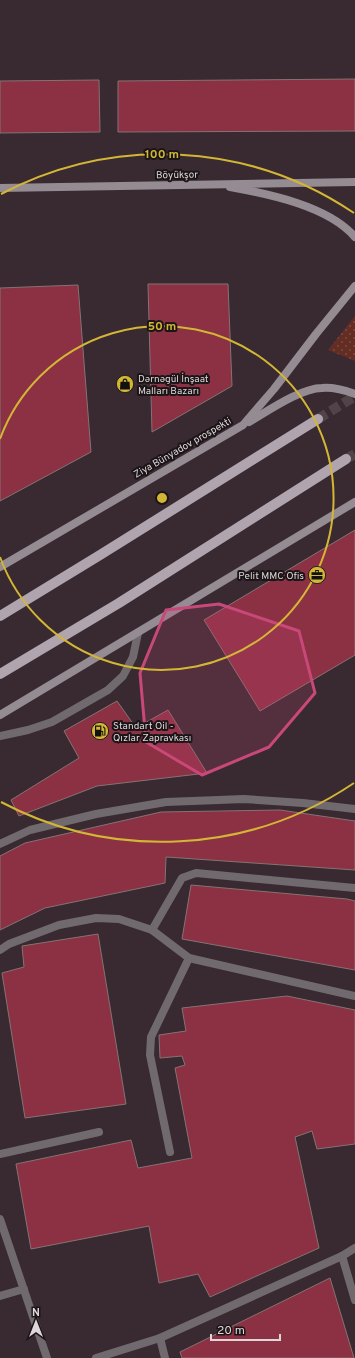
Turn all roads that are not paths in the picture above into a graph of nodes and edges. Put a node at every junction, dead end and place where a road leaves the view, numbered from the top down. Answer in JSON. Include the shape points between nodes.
{"nodes":[{"id":1,"x":355,"y":182,"type":"edge"},
{"id":2,"x":214,"y":184,"type":"junction"},
{"id":3,"x":0,"y":188,"type":"edge"},
{"id":4,"x":355,"y":237,"type":"edge"},
{"id":5,"x":355,"y":286,"type":"edge"},
{"id":6,"x":355,"y":394,"type":"edge"},
{"id":7,"x":318,"y":419,"type":"tunnel mouth"},
{"id":8,"x":243,"y":425,"type":"junction"},
{"id":9,"x":346,"y":459,"type":"tunnel mouth"},
{"id":10,"x":355,"y":498,"type":"edge"},
{"id":11,"x":355,"y":502,"type":"edge"},
{"id":12,"x":341,"y":510,"type":"junction"},
{"id":13,"x":0,"y":567,"type":"edge"},
{"id":14,"x":0,"y":616,"type":"edge"},
{"id":15,"x":138,"y":633,"type":"junction"},
{"id":16,"x":0,"y":674,"type":"edge"},
{"id":17,"x":0,"y":715,"type":"edge"},
{"id":18,"x":0,"y":736,"type":"edge"},
{"id":19,"x":355,"y":809,"type":"edge"},
{"id":20,"x":0,"y":844,"type":"edge"},
{"id":21,"x":355,"y":888,"type":"edge"},
{"id":22,"x":152,"y":930,"type":"junction"},
{"id":23,"x":0,"y":950,"type":"edge"},
{"id":24,"x":189,"y":958,"type":"junction"},
{"id":25,"x":355,"y":996,"type":"edge"},
{"id":26,"x":99,"y":1132,"type":"dead end"},
{"id":27,"x":170,"y":1152,"type":"dead end"},
{"id":28,"x":0,"y":1154,"type":"edge"},
{"id":29,"x":0,"y":1219,"type":"edge"},
{"id":30,"x":355,"y":1248,"type":"edge"},
{"id":31,"x":342,"y":1256,"type":"junction"},
{"id":32,"x":24,"y":1289,"type":"junction"},
{"id":33,"x":0,"y":1296,"type":"edge"},
{"id":34,"x":355,"y":1300,"type":"edge"},
{"id":35,"x":160,"y":1338,"type":"junction"},
{"id":36,"x":47,"y":1358,"type":"edge"},
{"id":37,"x":96,"y":1358,"type":"edge"},
{"id":38,"x":165,"y":1358,"type":"edge"}],
"edges":[{"from":1,"to":2,"type":"main road","name":"Böyükşor"},
{"from":2,"to":3,"type":"main road","name":"Böyükşor"},
{"from":2,"to":4,"type":"main road","via":[[298,203],[323,213]]},
{"from":5,"to":8,"type":"main road","name":"Ziya Bünyadov prospekti"},
{"from":6,"to":8,"type":"main road","via":[[338,388],[320,387],[298,394]]},
{"from":7,"to":14,"type":"main road"},
{"from":8,"to":13,"type":"main road","name":"Ziya Bünyadov prospekti"},
{"from":9,"to":16,"type":"main road","via":[[120,603]]},
{"from":10,"to":12,"type":"main road"},
{"from":11,"to":12,"type":"main road"},
{"from":12,"to":15,"type":"main road"},
{"from":15,"to":17,"type":"main road"},
{"from":15,"to":18,"type":"lane","via":[[133,657],[123,676],[108,690],[52,722]]},
{"from":19,"to":20,"type":"lane","via":[[303,802],[244,799],[166,802],[96,814],[30,830]]},
{"from":21,"to":22,"type":"lane","via":[[196,873],[182,878]]},
{"from":22,"to":23,"type":"lane","via":[[119,919],[96,918],[59,925],[9,944]]},
{"from":22,"to":24,"type":"lane"},
{"from":24,"to":25,"type":"lane"},
{"from":24,"to":27,"type":"lane","via":[[151,1037],[150,1055]]},
{"from":26,"to":28,"type":"lane"},
{"from":29,"to":32,"type":"lane"},
{"from":30,"to":31,"type":"lane"},
{"from":31,"to":34,"type":"lane"},
{"from":31,"to":35,"type":"lane"},
{"from":32,"to":33,"type":"lane"},
{"from":32,"to":36,"type":"lane"},
{"from":35,"to":37,"type":"lane"},
{"from":35,"to":38,"type":"lane"}]}
